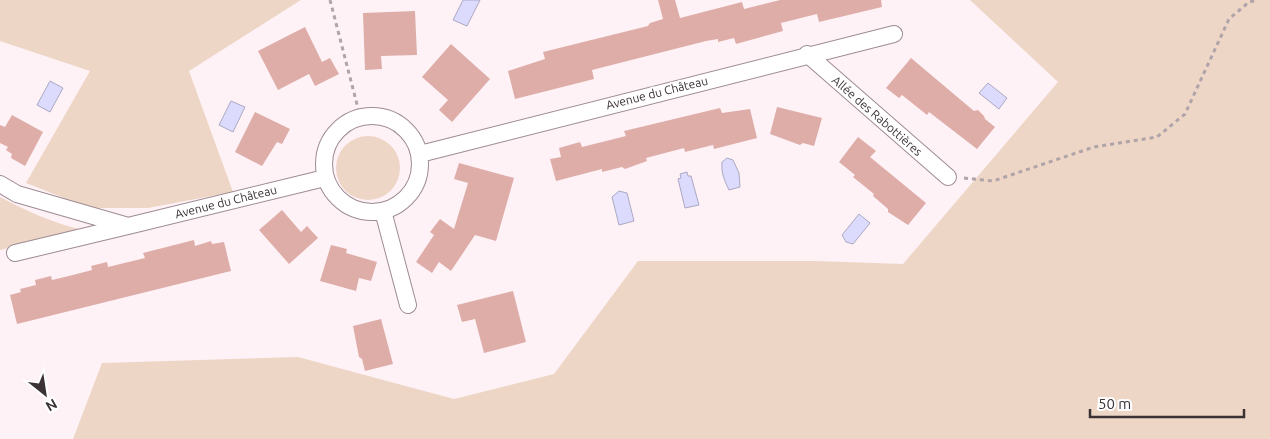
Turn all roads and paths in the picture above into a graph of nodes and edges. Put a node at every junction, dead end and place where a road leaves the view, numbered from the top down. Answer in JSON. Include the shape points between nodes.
{"nodes":[{"id":1,"x":330,"y":0,"type":"edge"},
{"id":2,"x":1258,"y":0,"type":"edge"},
{"id":3,"x":894,"y":34,"type":"dead end"},
{"id":4,"x":807,"y":54,"type":"junction"},
{"id":5,"x":360,"y":116,"type":"junction"},
{"id":6,"x":420,"y":154,"type":"junction"},
{"id":7,"x":948,"y":177,"type":"joint"},
{"id":8,"x":325,"y":178,"type":"junction"},
{"id":9,"x":0,"y":184,"type":"edge"},
{"id":10,"x":382,"y":211,"type":"junction"},
{"id":11,"x":128,"y":226,"type":"junction"},
{"id":12,"x":15,"y":253,"type":"dead end"},
{"id":13,"x":408,"y":305,"type":"dead end"}],
"edges":[{"from":1,"to":5,"type":"path"},
{"from":2,"to":7,"type":"path","via":[[1249,2],[1228,19],[1185,114],[1157,137],[1094,147],[993,181]]},
{"from":3,"to":4,"type":"street","name":"Avenue du Château"},
{"from":4,"to":6,"type":"street","name":"Avenue du Château"},
{"from":4,"to":7,"type":"street","name":"Allée des Rabottières"},
{"from":5,"to":6,"type":"street","via":[[380,115],[398,122],[412,136]]},
{"from":5,"to":8,"type":"street","via":[[342,125],[330,140],[323,158]]},
{"from":6,"to":10,"type":"street","via":[[420,173],[412,190],[400,204]]},
{"from":8,"to":10,"type":"street","via":[[336,196],[354,209]]},
{"from":8,"to":11,"type":"street","name":"Avenue du Château"},
{"from":9,"to":11,"type":"street","name":"Avenue du Château","via":[[17,194]]},
{"from":10,"to":13,"type":"street"},
{"from":11,"to":12,"type":"street","name":"Avenue du Château"}]}
